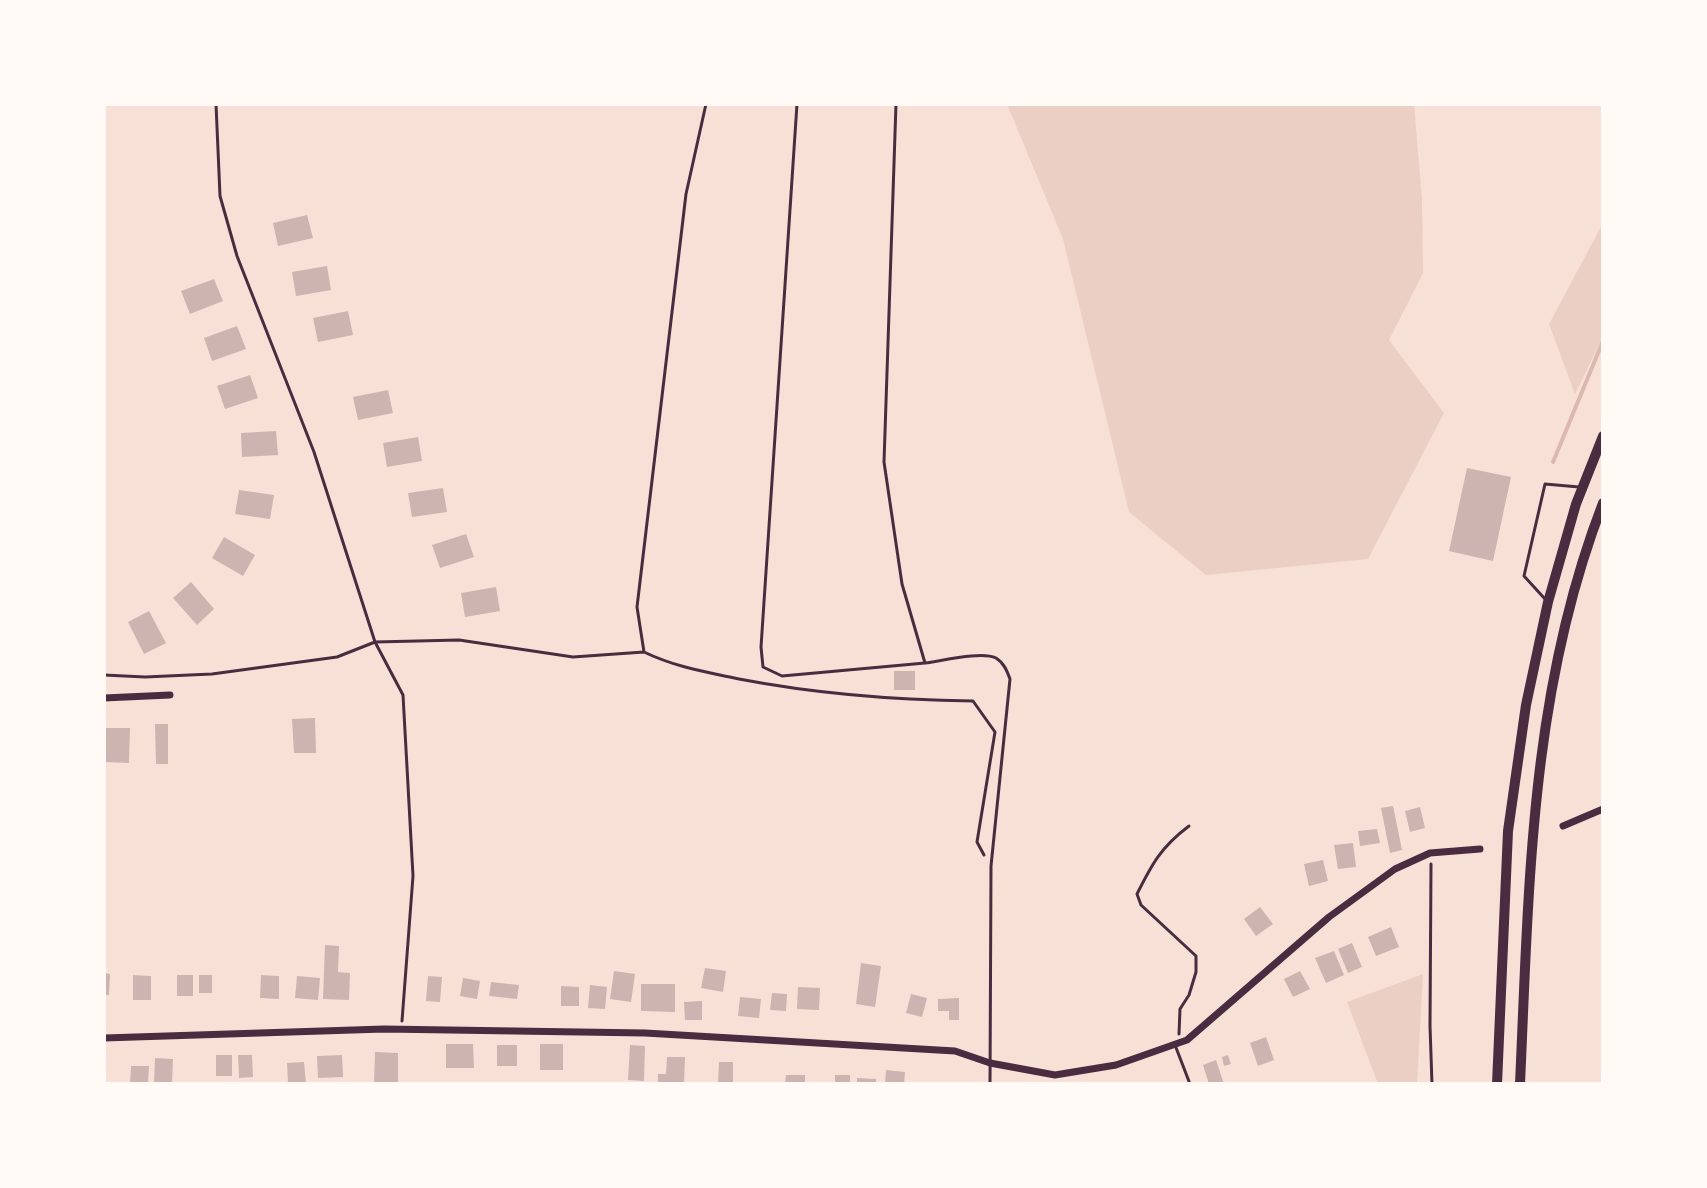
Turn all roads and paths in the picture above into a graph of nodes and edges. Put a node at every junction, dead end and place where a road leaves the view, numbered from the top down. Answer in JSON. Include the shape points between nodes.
{"nodes":[{"id":1,"x":216,"y":104,"type":"edge"},
{"id":2,"x":797,"y":104,"type":"edge"},
{"id":3,"x":896,"y":104,"type":"edge"},
{"id":4,"x":1603,"y":436,"type":"edge"},
{"id":5,"x":1583,"y":488,"type":"junction"},
{"id":6,"x":1603,"y":503,"type":"edge"},
{"id":7,"x":1548,"y":602,"type":"junction"},
{"id":8,"x":375,"y":642,"type":"junction"},
{"id":9,"x":644,"y":652,"type":"dead end"},
{"id":10,"x":925,"y":663,"type":"junction"},
{"id":11,"x":104,"y":675,"type":"edge"},
{"id":12,"x":170,"y":695,"type":"dead end"},
{"id":13,"x":104,"y":698,"type":"edge"},
{"id":14,"x":1603,"y":809,"type":"edge"},
{"id":15,"x":1189,"y":826,"type":"dead end"},
{"id":16,"x":1563,"y":826,"type":"dead end"},
{"id":17,"x":1480,"y":849,"type":"dead end"},
{"id":18,"x":1430,"y":853,"type":"junction"},
{"id":19,"x":402,"y":1029,"type":"junction"},
{"id":20,"x":104,"y":1038,"type":"edge"},
{"id":21,"x":1175,"y":1045,"type":"junction"},
{"id":22,"x":990,"y":1063,"type":"junction"},
{"id":23,"x":990,"y":1084,"type":"edge"},
{"id":24,"x":1190,"y":1084,"type":"edge"},
{"id":25,"x":1432,"y":1084,"type":"edge"},
{"id":26,"x":1497,"y":1084,"type":"edge"},
{"id":27,"x":1520,"y":1084,"type":"edge"}],
"edges":[{"from":1,"to":8,"type":"path","via":[[220,196],[237,256],[314,452]]},
{"from":2,"to":10,"type":"lane","via":[[763,667],[782,676]]},
{"from":3,"to":10,"type":"lane","via":[[884,462],[902,584]]},
{"from":4,"to":5,"type":"main road"},
{"from":5,"to":7,"type":"main road"},
{"from":5,"to":7,"type":"lane","via":[[1545,484],[1524,576]]},
{"from":6,"to":27,"type":"main road","via":[[1568,608],[1547,710],[1531,834]]},
{"from":7,"to":26,"type":"main road","via":[[1508,831]]},
{"from":8,"to":9,"type":"path","via":[[459,640],[573,657]]},
{"from":8,"to":11,"type":"path","via":[[337,657],[212,674]]},
{"from":8,"to":19,"type":"path","via":[[403,695],[406,734],[413,876]]},
{"from":10,"to":22,"type":"lane","via":[[985,655],[1004,666],[1010,679],[991,866]]},
{"from":12,"to":13,"type":"street"},
{"from":14,"to":16,"type":"street"},
{"from":15,"to":21,"type":"path","via":[[1156,857],[1137,894],[1141,905],[1196,956]]},
{"from":17,"to":18,"type":"street"},
{"from":18,"to":21,"type":"street","via":[[1395,869],[1329,917]]},
{"from":18,"to":25,"type":"path"},
{"from":19,"to":20,"type":"street"},
{"from":19,"to":22,"type":"street","via":[[769,1040],[955,1051]]},
{"from":21,"to":22,"type":"street","via":[[1116,1065],[1055,1075]]},
{"from":21,"to":24,"type":"lane"},
{"from":22,"to":23,"type":"lane"}]}
